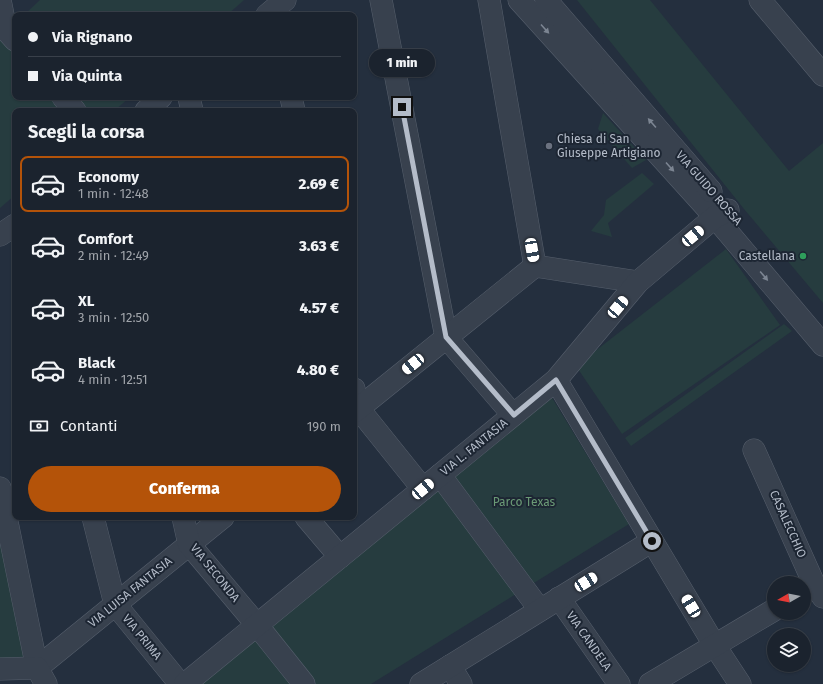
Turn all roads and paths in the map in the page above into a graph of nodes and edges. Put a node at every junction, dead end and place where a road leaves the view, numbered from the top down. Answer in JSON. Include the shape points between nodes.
{"nodes":[{"id":1,"x":0,"y":0,"type":"edge"},
{"id":2,"x":381,"y":0,"type":"edge"},
{"id":3,"x":489,"y":0,"type":"edge"},
{"id":4,"x":519,"y":0,"type":"edge"},
{"id":5,"x":546,"y":0,"type":"edge"},
{"id":6,"x":760,"y":0,"type":"edge"},
{"id":7,"x":11,"y":35,"type":"edge"},
{"id":8,"x":823,"y":75,"type":"edge"},
{"id":9,"x":66,"y":100,"type":"edge"},
{"id":10,"x":158,"y":100,"type":"edge"},
{"id":11,"x":72,"y":108,"type":"edge"},
{"id":12,"x":149,"y":108,"type":"edge"},
{"id":13,"x":721,"y":213,"type":"junction"},
{"id":14,"x":12,"y":227,"type":"edge"},
{"id":15,"x":0,"y":235,"type":"edge"},
{"id":16,"x":535,"y":266,"type":"junction"},
{"id":17,"x":638,"y":282,"type":"junction"},
{"id":18,"x":823,"y":323,"type":"edge"},
{"id":19,"x":446,"y":337,"type":"junction"},
{"id":20,"x":823,"y":345,"type":"edge"},
{"id":21,"x":556,"y":380,"type":"junction"},
{"id":22,"x":357,"y":402,"type":"edge"},
{"id":23,"x":357,"y":405,"type":"edge"},
{"id":24,"x":514,"y":415,"type":"junction"},
{"id":25,"x":754,"y":450,"type":"dead end"},
{"id":26,"x":431,"y":482,"type":"junction"},
{"id":27,"x":0,"y":488,"type":"edge"},
{"id":28,"x":94,"y":520,"type":"edge"},
{"id":29,"x":184,"y":520,"type":"edge"},
{"id":30,"x":219,"y":520,"type":"edge"},
{"id":31,"x":309,"y":520,"type":"edge"},
{"id":32,"x":652,"y":541,"type":"junction"},
{"id":33,"x":190,"y":544,"type":"junction"},
{"id":34,"x":340,"y":557,"type":"junction"},
{"id":35,"x":816,"y":589,"type":"edge"},
{"id":36,"x":560,"y":598,"type":"junction"},
{"id":37,"x":115,"y":604,"type":"junction"},
{"id":38,"x":540,"y":610,"type":"junction"},
{"id":39,"x":767,"y":614,"type":"edge"},
{"id":40,"x":257,"y":625,"type":"junction"},
{"id":41,"x":715,"y":646,"type":"junction"},
{"id":42,"x":0,"y":669,"type":"edge"},
{"id":43,"x":456,"y":675,"type":"edge"},
{"id":44,"x":42,"y":676,"type":"edge"},
{"id":45,"x":180,"y":684,"type":"edge"},
{"id":46,"x":184,"y":684,"type":"edge"},
{"id":47,"x":304,"y":684,"type":"edge"},
{"id":48,"x":421,"y":684,"type":"edge"},
{"id":49,"x":619,"y":684,"type":"edge"},
{"id":50,"x":650,"y":684,"type":"edge"},
{"id":51,"x":740,"y":684,"type":"edge"}],
"edges":[{"from":1,"to":7,"type":"street"},
{"from":2,"to":19,"type":"street"},
{"from":3,"to":16,"type":"street"},
{"from":4,"to":13,"type":"street","one_way":true},
{"from":13,"to":5,"type":"street","name":"VIA GUIDO ROSSA","one_way":true},
{"from":6,"to":8,"type":"street"},
{"from":9,"to":11,"type":"street"},
{"from":10,"to":12,"type":"street"},
{"from":13,"to":17,"type":"street","name":"VIA L. FANTASIA"},
{"from":13,"to":18,"type":"street","name":"VIA GUIDO ROSSA"},
{"from":13,"to":20,"type":"street","one_way":true},
{"from":14,"to":15,"type":"street"},
{"from":16,"to":17,"type":"street"},
{"from":16,"to":19,"type":"street"},
{"from":17,"to":21,"type":"street","name":"VIA L. FANTASIA"},
{"from":19,"to":22,"type":"street"},
{"from":19,"to":24,"type":"street"},
{"from":21,"to":24,"type":"street","name":"VIA L. FANTASIA"},
{"from":21,"to":32,"type":"street"},
{"from":23,"to":26,"type":"street"},
{"from":24,"to":26,"type":"street","name":"VIA L. FANTASIA"},
{"from":25,"to":35,"type":"street","name":"CASALECCHIO"},
{"from":26,"to":34,"type":"street","name":"VIA L. FANTASIA"},
{"from":26,"to":38,"type":"street"},
{"from":27,"to":44,"type":"street"},
{"from":28,"to":37,"type":"street","name":"VIA PRIMA"},
{"from":29,"to":33,"type":"street","name":"VIA SECONDA"},
{"from":30,"to":33,"type":"street","name":"VIA LUISA FANTASIA"},
{"from":31,"to":34,"type":"street"},
{"from":32,"to":36,"type":"street"},
{"from":32,"to":41,"type":"street"},
{"from":33,"to":37,"type":"street","name":"VIA LUISA FANTASIA"},
{"from":33,"to":40,"type":"street","name":"VIA SECONDA"},
{"from":34,"to":40,"type":"street","name":"VIA L. FANTASIA"},
{"from":36,"to":38,"type":"street"},
{"from":36,"to":49,"type":"street","name":"VIA CANDELA"},
{"from":37,"to":44,"type":"street","name":"VIA LUISA FANTASIA"},
{"from":37,"to":45,"type":"street","name":"VIA PRIMA"},
{"from":38,"to":43,"type":"street"},
{"from":39,"to":41,"type":"street"},
{"from":40,"to":46,"type":"street","name":"VIA L. FANTASIA"},
{"from":40,"to":47,"type":"street","name":"VIA SECONDA"},
{"from":41,"to":50,"type":"street"},
{"from":41,"to":51,"type":"street"},
{"from":42,"to":44,"type":"street"},
{"from":43,"to":48,"type":"street"}]}
